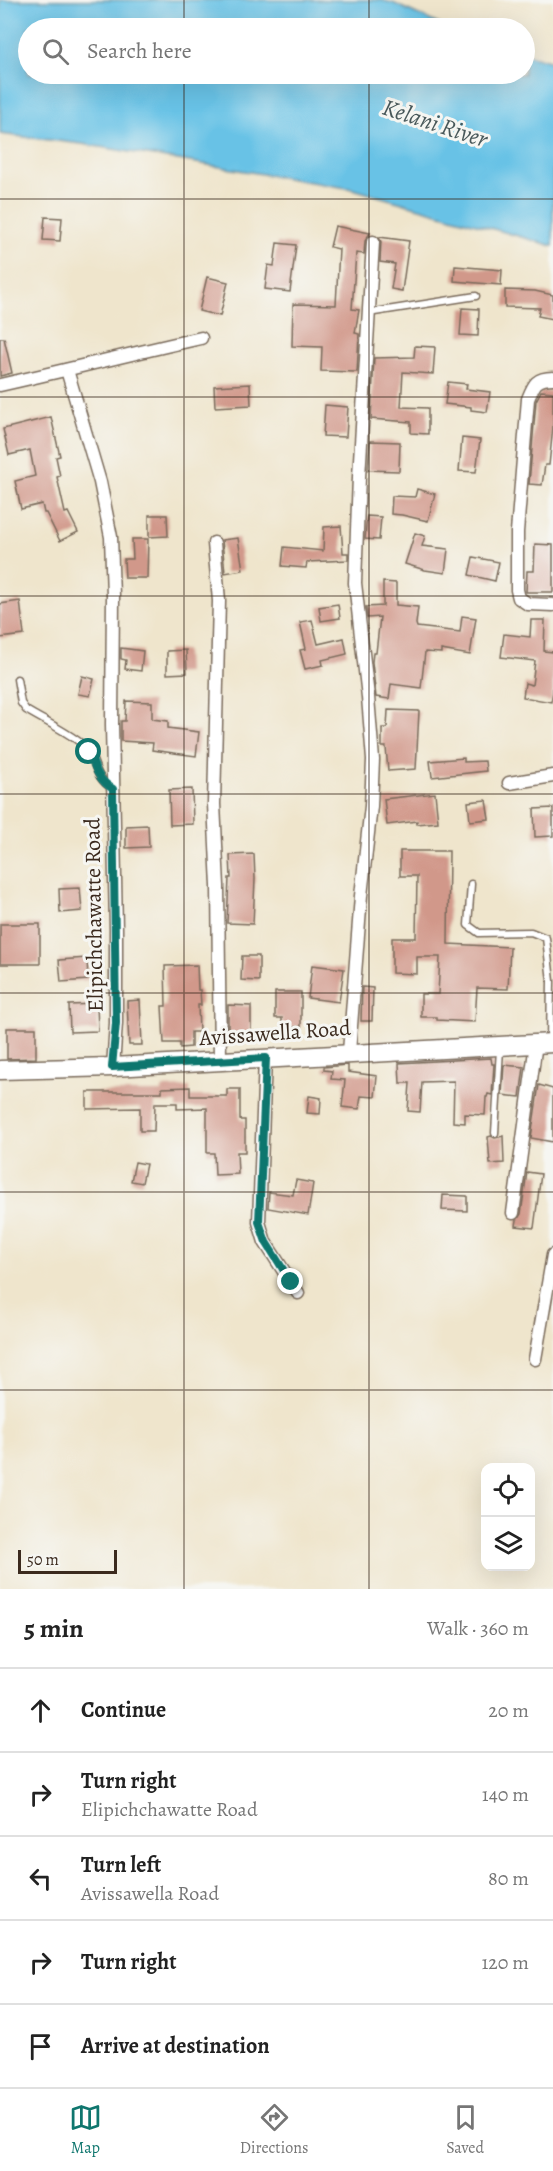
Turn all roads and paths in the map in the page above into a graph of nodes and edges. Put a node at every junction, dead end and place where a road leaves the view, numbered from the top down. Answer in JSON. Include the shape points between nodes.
{"nodes":[{"id":1,"x":373,"y":242,"type":"dead end"},
{"id":2,"x":476,"y":296,"type":"dead end"},
{"id":3,"x":368,"y":314,"type":"junction"},
{"id":4,"x":201,"y":338,"type":"dead end"},
{"id":5,"x":68,"y":370,"type":"junction"},
{"id":6,"x":553,"y":378,"type":"edge"},
{"id":7,"x":0,"y":385,"type":"edge"},
{"id":8,"x":214,"y":543,"type":"dead end"},
{"id":9,"x":553,"y":605,"type":"edge"},
{"id":10,"x":17,"y":679,"type":"dead end"},
{"id":11,"x":553,"y":776,"type":"edge"},
{"id":12,"x":509,"y":783,"type":"dead end"},
{"id":13,"x":113,"y":789,"type":"junction"},
{"id":14,"x":471,"y":884,"type":"dead end"},
{"id":15,"x":546,"y":1043,"type":"edge"},
{"id":16,"x":501,"y":1045,"type":"junction"},
{"id":17,"x":349,"y":1052,"type":"junction"},
{"id":18,"x":266,"y":1058,"type":"junction"},
{"id":19,"x":220,"y":1061,"type":"junction"},
{"id":20,"x":112,"y":1067,"type":"junction"},
{"id":21,"x":0,"y":1070,"type":"edge"},
{"id":22,"x":495,"y":1133,"type":"dead end"},
{"id":23,"x":513,"y":1213,"type":"dead end"},
{"id":24,"x":553,"y":1255,"type":"edge"},
{"id":25,"x":298,"y":1293,"type":"dead end"},
{"id":26,"x":535,"y":1359,"type":"dead end"}],
"edges":[{"from":1,"to":3,"type":"street"},
{"from":2,"to":3,"type":"lane"},
{"from":3,"to":17,"type":"street","via":[[356,583],[373,760]]},
{"from":4,"to":5,"type":"street"},
{"from":5,"to":7,"type":"street"},
{"from":5,"to":13,"type":"street","name":"Elipichchawatte Road","via":[[100,482],[111,537]]},
{"from":6,"to":9,"type":"street","via":[[541,378],[528,399],[516,562],[519,598],[528,604]]},
{"from":8,"to":19,"type":"street","via":[[219,602],[214,804]]},
{"from":10,"to":13,"type":"lane","via":[[26,710],[82,744],[98,776]]},
{"from":11,"to":12,"type":"street"},
{"from":13,"to":20,"type":"street","name":"Elipichchawatte Road","via":[[116,1023]]},
{"from":14,"to":15,"type":"lane","via":[[468,925],[479,933],[531,932],[546,938],[551,981]]},
{"from":15,"to":16,"type":"main road","name":"Avissawella Road"},
{"from":15,"to":23,"type":"street"},
{"from":16,"to":17,"type":"main road","name":"Avissawella Road"},
{"from":16,"to":22,"type":"lane"},
{"from":17,"to":18,"type":"main road","name":"Avissawella Road"},
{"from":18,"to":19,"type":"main road","name":"Avissawella Road"},
{"from":18,"to":25,"type":"street","via":[[259,1222],[266,1242]]},
{"from":19,"to":20,"type":"main road","name":"Avissawella Road"},
{"from":20,"to":21,"type":"main road","name":"Avissawella Road"},
{"from":24,"to":26,"type":"street"}]}
